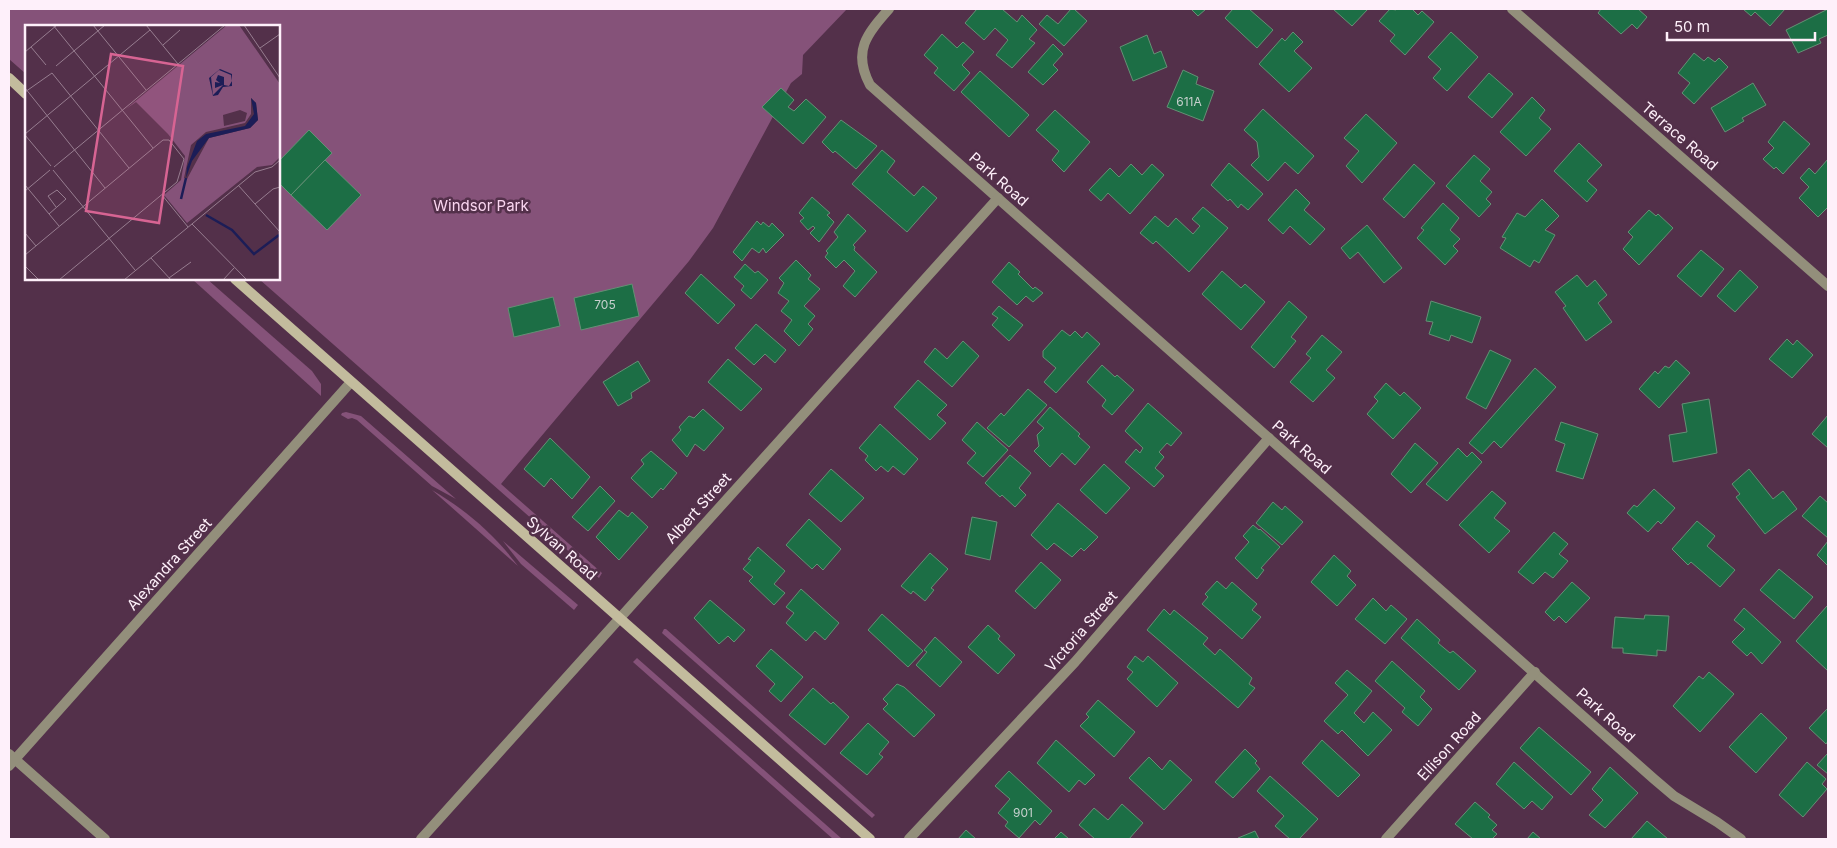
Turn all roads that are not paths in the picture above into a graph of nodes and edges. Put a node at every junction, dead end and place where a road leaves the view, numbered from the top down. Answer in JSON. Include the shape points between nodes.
{"nodes":[{"id":1,"x":890,"y":9,"type":"edge"},
{"id":2,"x":1516,"y":10,"type":"edge"},
{"id":3,"x":9,"y":78,"type":"edge"},
{"id":4,"x":25,"y":93,"type":"edge"},
{"id":5,"x":998,"y":198,"type":"junction"},
{"id":6,"x":236,"y":280,"type":"edge"},
{"id":7,"x":1828,"y":286,"type":"edge"},
{"id":8,"x":351,"y":382,"type":"junction"},
{"id":9,"x":1268,"y":438,"type":"junction"},
{"id":10,"x":618,"y":618,"type":"junction"},
{"id":11,"x":1535,"y":672,"type":"junction"},
{"id":12,"x":11,"y":760,"type":"edge"},
{"id":13,"x":105,"y":839,"type":"edge"},
{"id":14,"x":421,"y":839,"type":"edge"},
{"id":15,"x":870,"y":839,"type":"edge"},
{"id":16,"x":909,"y":839,"type":"edge"},
{"id":17,"x":1386,"y":839,"type":"edge"},
{"id":18,"x":1741,"y":839,"type":"edge"}],
"edges":[{"from":1,"to":5,"type":"street","name":"Park Road","via":[[870,30],[863,47],[864,73],[870,85]]},
{"from":2,"to":7,"type":"street","name":"Terrace Road"},
{"from":3,"to":4,"type":"street"},
{"from":5,"to":9,"type":"street","name":"Park Road"},
{"from":5,"to":10,"type":"street","name":"Albert Street"},
{"from":6,"to":8,"type":"street","name":"Sylvan Road"},
{"from":8,"to":10,"type":"street","name":"Sylvan Road"},
{"from":8,"to":12,"type":"street","name":"Alexandra Street"},
{"from":9,"to":11,"type":"street","name":"Park Road"},
{"from":9,"to":16,"type":"street","name":"Victoria Street","via":[[1075,662]]},
{"from":10,"to":14,"type":"street","name":"Albert Street"},
{"from":10,"to":15,"type":"street","name":"Sylvan Road"},
{"from":11,"to":17,"type":"street","name":"Ellison Road"},
{"from":11,"to":18,"type":"street","name":"Park Road","via":[[1674,796]]},
{"from":12,"to":13,"type":"street"}]}
